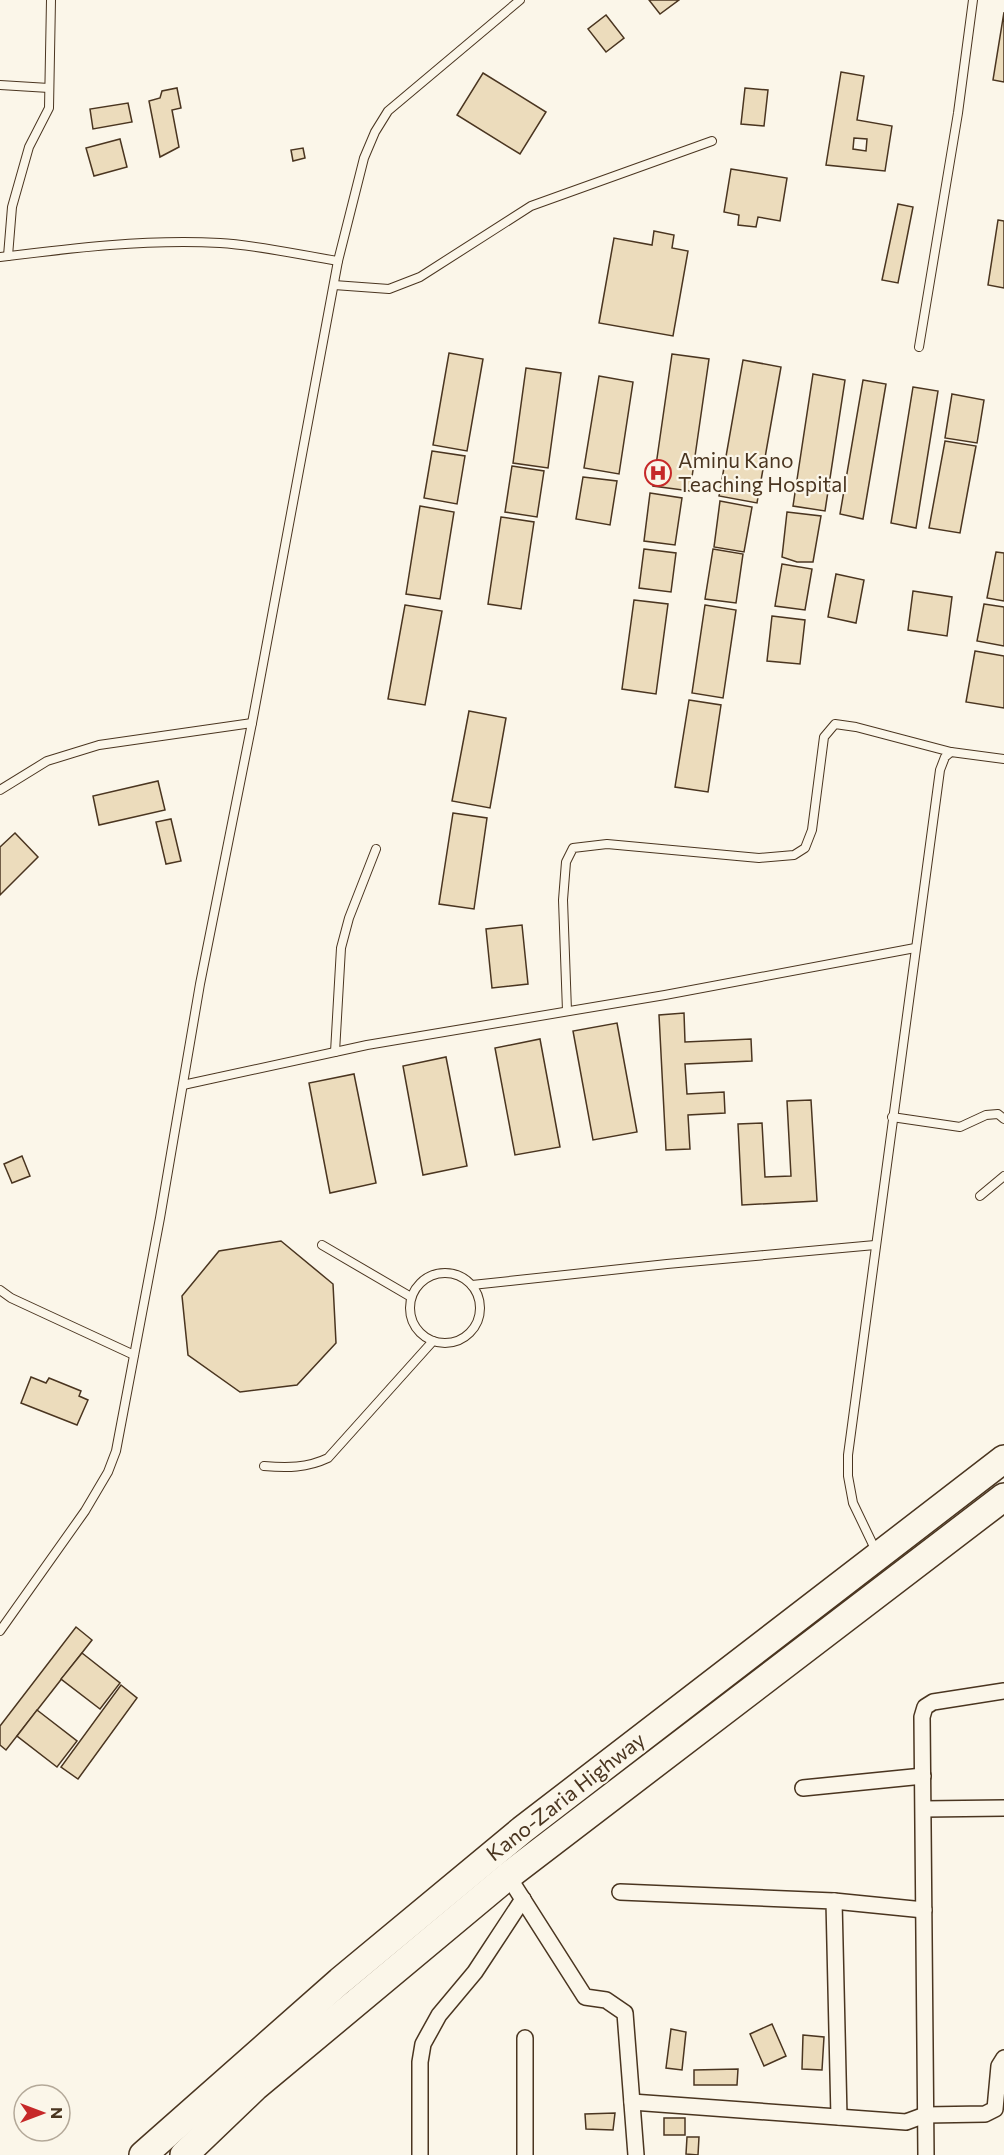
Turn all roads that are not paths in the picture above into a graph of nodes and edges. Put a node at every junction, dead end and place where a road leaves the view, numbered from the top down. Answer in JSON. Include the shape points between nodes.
{"nodes":[{"id":1,"x":51,"y":0,"type":"edge"},
{"id":2,"x":520,"y":0,"type":"edge"},
{"id":3,"x":972,"y":0,"type":"edge"},
{"id":4,"x":0,"y":85,"type":"edge"},
{"id":5,"x":49,"y":88,"type":"junction"},
{"id":6,"x":712,"y":141,"type":"dead end"},
{"id":7,"x":4,"y":256,"type":"edge"},
{"id":8,"x":338,"y":261,"type":"junction"},
{"id":9,"x":334,"y":285,"type":"junction"},
{"id":10,"x":919,"y":347,"type":"dead end"},
{"id":11,"x":252,"y":723,"type":"junction"},
{"id":12,"x":951,"y":752,"type":"junction"},
{"id":13,"x":1004,"y":759,"type":"edge"},
{"id":14,"x":0,"y":790,"type":"edge"},
{"id":15,"x":376,"y":849,"type":"dead end"},
{"id":16,"x":915,"y":948,"type":"junction"},
{"id":17,"x":567,"y":1011,"type":"junction"},
{"id":18,"x":335,"y":1052,"type":"junction"},
{"id":19,"x":183,"y":1085,"type":"junction"},
{"id":20,"x":892,"y":1117,"type":"junction"},
{"id":21,"x":1004,"y":1119,"type":"edge"},
{"id":22,"x":1004,"y":1176,"type":"edge"},
{"id":23,"x":980,"y":1196,"type":"dead end"},
{"id":24,"x":322,"y":1245,"type":"dead end"},
{"id":25,"x":875,"y":1245,"type":"junction"},
{"id":26,"x":472,"y":1285,"type":"junction"},
{"id":27,"x":0,"y":1290,"type":"edge"},
{"id":28,"x":411,"y":1298,"type":"junction"},
{"id":29,"x":433,"y":1341,"type":"junction"},
{"id":30,"x":134,"y":1355,"type":"junction"},
{"id":31,"x":1004,"y":1459,"type":"edge"},
{"id":32,"x":264,"y":1466,"type":"dead end"},
{"id":33,"x":1004,"y":1497,"type":"edge"},
{"id":34,"x":878,"y":1555,"type":"junction"},
{"id":35,"x":0,"y":1631,"type":"edge"},
{"id":36,"x":1004,"y":1691,"type":"edge"},
{"id":37,"x":923,"y":1776,"type":"junction"},
{"id":38,"x":803,"y":1788,"type":"dead end"},
{"id":39,"x":1004,"y":1808,"type":"edge"},
{"id":40,"x":924,"y":1809,"type":"junction"},
{"id":41,"x":508,"y":1876,"type":"junction"},
{"id":42,"x":620,"y":1892,"type":"dead end"},
{"id":43,"x":522,"y":1899,"type":"junction"},
{"id":44,"x":834,"y":1901,"type":"junction"},
{"id":45,"x":924,"y":1910,"type":"junction"},
{"id":46,"x":525,"y":2038,"type":"dead end"},
{"id":47,"x":1004,"y":2058,"type":"edge"},
{"id":48,"x":632,"y":2102,"type":"junction"},
{"id":49,"x":925,"y":2115,"type":"junction"},
{"id":50,"x":839,"y":2117,"type":"junction"},
{"id":51,"x":143,"y":2155,"type":"edge"},
{"id":52,"x":184,"y":2155,"type":"edge"},
{"id":53,"x":420,"y":2155,"type":"edge"},
{"id":54,"x":525,"y":2155,"type":"edge"},
{"id":55,"x":636,"y":2155,"type":"edge"},
{"id":56,"x":926,"y":2155,"type":"edge"}],
"edges":[{"from":1,"to":5,"type":"lane"},
{"from":2,"to":8,"type":"lane","via":[[388,111],[364,158]]},
{"from":3,"to":10,"type":"lane","via":[[958,113]]},
{"from":4,"to":5,"type":"lane"},
{"from":5,"to":7,"type":"lane","via":[[49,108],[29,147],[12,207]]},
{"from":6,"to":9,"type":"lane","via":[[531,206],[420,277],[389,289]]},
{"from":7,"to":8,"type":"lane","via":[[178,242],[222,243]]},
{"from":8,"to":9,"type":"lane"},
{"from":9,"to":11,"type":"lane"},
{"from":11,"to":14,"type":"lane","via":[[99,745],[47,761]]},
{"from":11,"to":19,"type":"lane"},
{"from":12,"to":13,"type":"lane"},
{"from":12,"to":16,"type":"lane","via":[[945,756],[940,770]]},
{"from":12,"to":17,"type":"lane","via":[[836,724],[824,737],[812,830],[805,848],[794,855],[759,858],[607,844],[573,848],[566,862],[563,900]]},
{"from":15,"to":18,"type":"lane","via":[[341,948]]},
{"from":16,"to":17,"type":"lane"},
{"from":16,"to":20,"type":"lane"},
{"from":17,"to":18,"type":"lane"},
{"from":18,"to":19,"type":"lane"},
{"from":19,"to":30,"type":"lane"},
{"from":20,"to":21,"type":"lane","via":[[960,1127],[986,1115],[998,1114]]},
{"from":20,"to":25,"type":"lane"},
{"from":22,"to":23,"type":"lane"},
{"from":24,"to":28,"type":"lane"},
{"from":25,"to":26,"type":"lane"},
{"from":25,"to":34,"type":"lane","via":[[851,1422],[848,1476],[853,1503]]},
{"from":26,"to":28,"type":"lane","via":[[458,1274],[439,1273],[423,1280]]},
{"from":26,"to":29,"type":"lane","via":[[480,1302],[479,1320],[468,1335],[452,1343]]},
{"from":27,"to":30,"type":"lane"},
{"from":28,"to":29,"type":"lane","via":[[411,1314],[418,1331]]},
{"from":29,"to":32,"type":"lane","via":[[328,1458],[313,1465]]},
{"from":30,"to":35,"type":"lane","via":[[116,1451],[108,1472]]},
{"from":31,"to":34,"type":"highway","name":"Kano-Zaria Highway"},
{"from":33,"to":41,"type":"highway","name":"Kano-Zaria Highway"},
{"from":34,"to":51,"type":"highway","name":"Kano-Zaria Highway","via":[[522,1830],[340,1981]]},
{"from":36,"to":37,"type":"street","via":[[933,1702],[925,1707]]},
{"from":37,"to":38,"type":"street"},
{"from":37,"to":40,"type":"street"},
{"from":39,"to":40,"type":"street"},
{"from":40,"to":45,"type":"street"},
{"from":41,"to":43,"type":"street"},
{"from":41,"to":52,"type":"highway","name":"Kano-Zaria Highway","via":[[255,2087]]},
{"from":42,"to":44,"type":"street"},
{"from":43,"to":48,"type":"street","via":[[585,1997],[606,2000],[626,2013]]},
{"from":43,"to":53,"type":"street","via":[[476,1972],[439,2015],[423,2044]]},
{"from":44,"to":45,"type":"street"},
{"from":44,"to":50,"type":"street"},
{"from":45,"to":49,"type":"street"},
{"from":46,"to":54,"type":"street"},
{"from":47,"to":49,"type":"street","via":[[999,2066],[995,2109],[991,2112]]},
{"from":48,"to":50,"type":"street"},
{"from":48,"to":55,"type":"street"},
{"from":49,"to":50,"type":"street","via":[[906,2122]]},
{"from":49,"to":56,"type":"street"}]}
